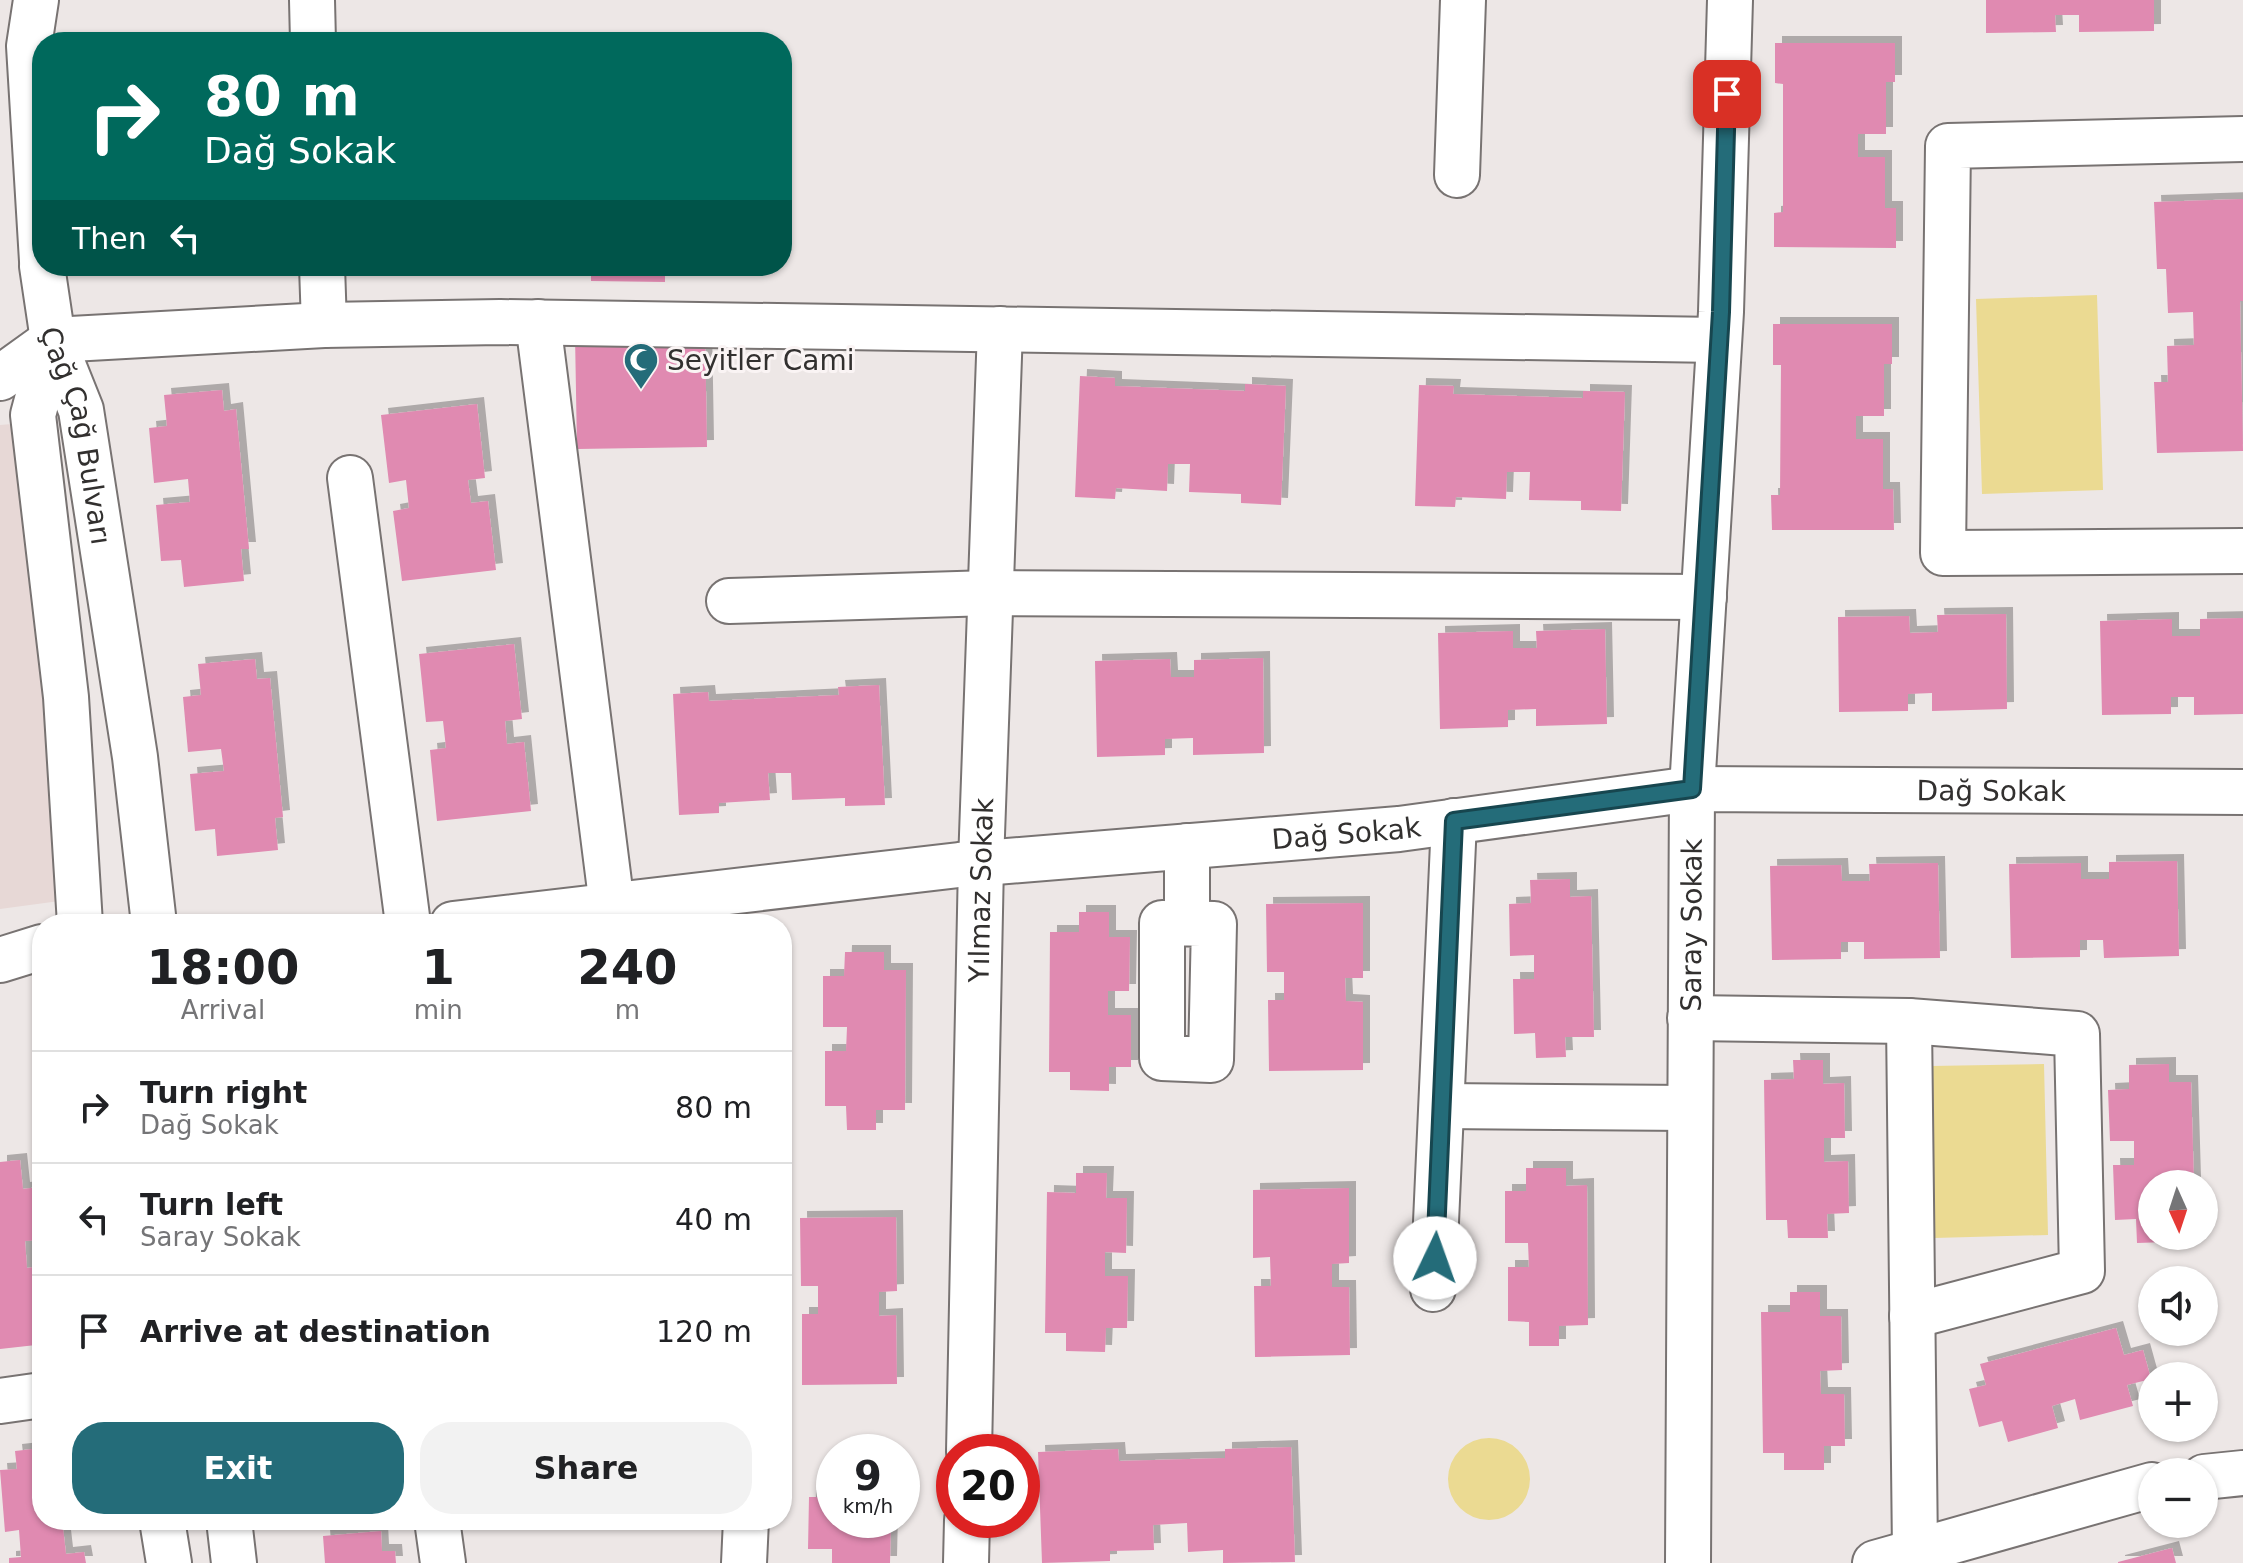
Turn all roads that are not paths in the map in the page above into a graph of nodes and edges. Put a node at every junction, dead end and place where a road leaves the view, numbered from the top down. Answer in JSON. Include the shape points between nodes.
{"nodes":[{"id":1,"x":36,"y":0,"type":"edge"},
{"id":2,"x":312,"y":0,"type":"edge"},
{"id":3,"x":1463,"y":0,"type":"edge"},
{"id":4,"x":1730,"y":0,"type":"edge"},
{"id":5,"x":313,"y":32,"type":"edge"},
{"id":6,"x":14,"y":43,"type":"edge"},
{"id":7,"x":2243,"y":139,"type":"edge"},
{"id":8,"x":1457,"y":175,"type":"dead end"},
{"id":9,"x":32,"y":185,"type":"edge"},
{"id":10,"x":44,"y":276,"type":"edge"},
{"id":11,"x":322,"y":276,"type":"edge"},
{"id":12,"x":538,"y":322,"type":"junction"},
{"id":13,"x":324,"y":325,"type":"junction"},
{"id":14,"x":1000,"y":329,"type":"junction"},
{"id":15,"x":53,"y":340,"type":"junction"},
{"id":16,"x":1719,"y":340,"type":"junction"},
{"id":17,"x":0,"y":378,"type":"edge"},
{"id":18,"x":350,"y":478,"type":"dead end"},
{"id":19,"x":2243,"y":551,"type":"edge"},
{"id":20,"x":990,"y":593,"type":"junction"},
{"id":21,"x":1704,"y":597,"type":"junction"},
{"id":22,"x":729,"y":601,"type":"dead end"},
{"id":23,"x":1692,"y":789,"type":"junction"},
{"id":24,"x":2243,"y":792,"type":"edge"},
{"id":25,"x":1454,"y":821,"type":"junction"},
{"id":26,"x":1187,"y":846,"type":"junction"},
{"id":27,"x":981,"y":863,"type":"junction"},
{"id":28,"x":612,"y":906,"type":"junction"},
{"id":29,"x":79,"y":914,"type":"edge"},
{"id":30,"x":153,"y":914,"type":"edge"},
{"id":31,"x":407,"y":914,"type":"edge"},
{"id":32,"x":541,"y":914,"type":"edge"},
{"id":33,"x":1187,"y":923,"type":"dead end"},
{"id":34,"x":32,"y":950,"type":"edge"},
{"id":35,"x":0,"y":960,"type":"edge"},
{"id":36,"x":1690,"y":1018,"type":"junction"},
{"id":37,"x":1909,"y":1021,"type":"junction"},
{"id":38,"x":1442,"y":1106,"type":"junction"},
{"id":39,"x":1690,"y":1108,"type":"junction"},
{"id":40,"x":1433,"y":1289,"type":"dead end"},
{"id":41,"x":1912,"y":1316,"type":"junction"},
{"id":42,"x":32,"y":1396,"type":"edge"},
{"id":43,"x":0,"y":1401,"type":"edge"},
{"id":44,"x":969,"y":1434,"type":"edge"},
{"id":45,"x":2243,"y":1473,"type":"edge"},
{"id":46,"x":2218,"y":1476,"type":"edge"},
{"id":47,"x":2138,"y":1489,"type":"edge"},
{"id":48,"x":164,"y":1530,"type":"edge"},
{"id":49,"x":230,"y":1530,"type":"edge"},
{"id":50,"x":438,"y":1530,"type":"edge"},
{"id":51,"x":746,"y":1530,"type":"edge"},
{"id":52,"x":967,"y":1538,"type":"edge"},
{"id":53,"x":1895,"y":1557,"type":"edge"},
{"id":54,"x":169,"y":1563,"type":"edge"},
{"id":55,"x":234,"y":1563,"type":"edge"},
{"id":56,"x":443,"y":1563,"type":"edge"},
{"id":57,"x":744,"y":1563,"type":"edge"},
{"id":58,"x":966,"y":1563,"type":"edge"},
{"id":59,"x":1688,"y":1563,"type":"edge"}],
"edges":[{"from":1,"to":6,"type":"street"},
{"from":2,"to":5,"type":"street"},
{"from":3,"to":8,"type":"street"},
{"from":4,"to":16,"type":"street","name":"Saray Sokak"},
{"from":6,"to":9,"type":"street"},
{"from":7,"to":19,"type":"street","via":[[1948,146],[1943,553]]},
{"from":10,"to":15,"type":"street"},
{"from":11,"to":13,"type":"street"},
{"from":12,"to":13,"type":"street"},
{"from":12,"to":14,"type":"street"},
{"from":12,"to":28,"type":"street"},
{"from":13,"to":15,"type":"street"},
{"from":14,"to":16,"type":"street"},
{"from":14,"to":20,"type":"street","name":"Yılmaz Sokak"},
{"from":15,"to":17,"type":"street"},
{"from":15,"to":29,"type":"street","name":"Çağ Çağ Bulvarı","via":[[33,415],[66,697]]},
{"from":15,"to":30,"type":"street","name":"Çağ Çağ Bulvarı","via":[[81,410],[135,757]]},
{"from":16,"to":21,"type":"street","name":"Saray Sokak"},
{"from":18,"to":31,"type":"street"},
{"from":20,"to":21,"type":"street"},
{"from":20,"to":22,"type":"street"},
{"from":20,"to":27,"type":"street","name":"Yılmaz Sokak"},
{"from":21,"to":23,"type":"street","name":"Saray Sokak"},
{"from":23,"to":24,"type":"street","name":"Dağ Sokak"},
{"from":23,"to":25,"type":"street","name":"Dağ Sokak"},
{"from":23,"to":36,"type":"street","name":"Saray Sokak"},
{"from":25,"to":26,"type":"street","name":"Dağ Sokak"},
{"from":25,"to":38,"type":"street"},
{"from":26,"to":27,"type":"street","name":"Dağ Sokak"},
{"from":26,"to":33,"type":"street"},
{"from":27,"to":28,"type":"street","name":"Dağ Sokak"},
{"from":27,"to":44,"type":"street","name":"Yılmaz Sokak"},
{"from":28,"to":32,"type":"street","name":"Dağ Sokak"},
{"from":34,"to":35,"type":"street"},
{"from":36,"to":37,"type":"street"},
{"from":36,"to":39,"type":"street","name":"Saray Sokak"},
{"from":37,"to":41,"type":"street"},
{"from":37,"to":41,"type":"street","via":[[2077,1034],[2082,1271]]},
{"from":38,"to":39,"type":"street"},
{"from":38,"to":40,"type":"street"},
{"from":39,"to":59,"type":"street","name":"Saray Sokak"},
{"from":41,"to":53,"type":"street"},
{"from":42,"to":43,"type":"street"},
{"from":45,"to":46,"type":"street"},
{"from":47,"to":53,"type":"street"},
{"from":48,"to":54,"type":"street"},
{"from":49,"to":55,"type":"street"},
{"from":50,"to":56,"type":"street"},
{"from":51,"to":57,"type":"street"},
{"from":52,"to":58,"type":"street"}]}
